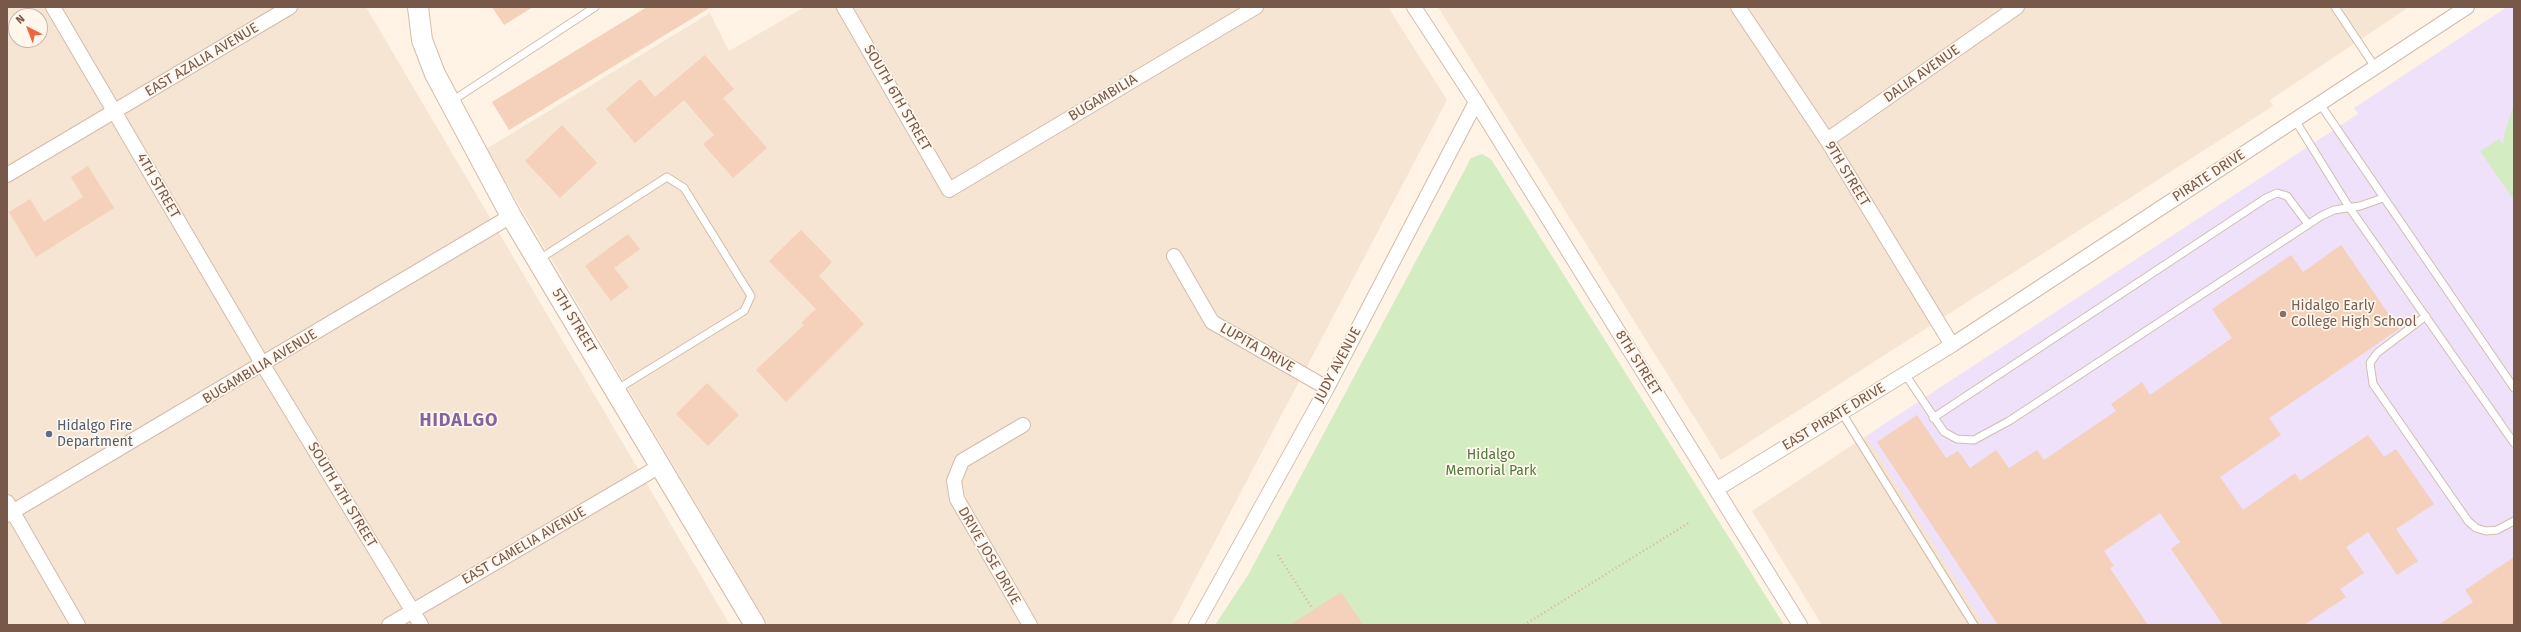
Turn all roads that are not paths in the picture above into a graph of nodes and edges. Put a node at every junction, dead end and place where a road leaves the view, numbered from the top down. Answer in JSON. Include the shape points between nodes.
{"nodes":[{"id":1,"x":53,"y":7,"type":"edge"},
{"id":2,"x":290,"y":7,"type":"edge"},
{"id":3,"x":418,"y":7,"type":"edge"},
{"id":4,"x":595,"y":7,"type":"edge"},
{"id":5,"x":844,"y":7,"type":"edge"},
{"id":6,"x":1256,"y":7,"type":"edge"},
{"id":7,"x":1414,"y":7,"type":"edge"},
{"id":8,"x":1738,"y":7,"type":"edge"},
{"id":9,"x":2017,"y":7,"type":"edge"},
{"id":10,"x":2335,"y":7,"type":"edge"},
{"id":11,"x":2464,"y":8,"type":"edge"},
{"id":12,"x":2376,"y":67,"type":"junction"},
{"id":13,"x":450,"y":102,"type":"junction"},
{"id":14,"x":1476,"y":102,"type":"junction"},
{"id":15,"x":2320,"y":104,"type":"junction"},
{"id":16,"x":114,"y":112,"type":"junction"},
{"id":17,"x":2295,"y":120,"type":"junction"},
{"id":18,"x":1827,"y":140,"type":"junction"},
{"id":19,"x":7,"y":175,"type":"edge"},
{"id":20,"x":949,"y":190,"type":"joint"},
{"id":21,"x":2383,"y":198,"type":"junction"},
{"id":22,"x":2349,"y":207,"type":"junction"},
{"id":23,"x":511,"y":216,"type":"junction"},
{"id":24,"x":2308,"y":224,"type":"junction"},
{"id":25,"x":1174,"y":256,"type":"dead end"},
{"id":26,"x":538,"y":260,"type":"junction"},
{"id":27,"x":2426,"y":316,"type":"junction"},
{"id":28,"x":1952,"y":345,"type":"junction"},
{"id":29,"x":263,"y":365,"type":"junction"},
{"id":30,"x":1905,"y":374,"type":"junction"},
{"id":31,"x":1327,"y":388,"type":"junction"},
{"id":32,"x":2514,"y":388,"type":"edge"},
{"id":33,"x":616,"y":390,"type":"junction"},
{"id":34,"x":1842,"y":413,"type":"junction"},
{"id":35,"x":1933,"y":418,"type":"junction"},
{"id":36,"x":1023,"y":425,"type":"dead end"},
{"id":37,"x":2514,"y":443,"type":"edge"},
{"id":38,"x":660,"y":466,"type":"junction"},
{"id":39,"x":1717,"y":489,"type":"junction"},
{"id":40,"x":9,"y":510,"type":"edge"},
{"id":41,"x":2514,"y":521,"type":"edge"},
{"id":42,"x":412,"y":611,"type":"junction"},
{"id":43,"x":1199,"y":623,"type":"edge"},
{"id":44,"x":78,"y":625,"type":"edge"},
{"id":45,"x":389,"y":625,"type":"edge"},
{"id":46,"x":421,"y":625,"type":"edge"},
{"id":47,"x":755,"y":625,"type":"edge"},
{"id":48,"x":1030,"y":625,"type":"edge"},
{"id":49,"x":1800,"y":625,"type":"edge"},
{"id":50,"x":1974,"y":625,"type":"edge"}],
"edges":[{"from":1,"to":16,"type":"street","name":"4TH STREET"},
{"from":2,"to":16,"type":"street","name":"EAST AZALIA AVENUE"},
{"from":3,"to":13,"type":"street","name":"5TH STREET","via":[[422,40],[435,74]]},
{"from":4,"to":13,"type":"lane"},
{"from":5,"to":20,"type":"street","name":"SOUTH 6TH STREET"},
{"from":6,"to":20,"type":"street","name":"BUGAMBILIA"},
{"from":7,"to":14,"type":"street","name":"8TH STREET"},
{"from":8,"to":18,"type":"street","name":"9TH STREET"},
{"from":9,"to":18,"type":"street","name":"DALIA AVENUE"},
{"from":10,"to":12,"type":"lane"},
{"from":11,"to":12,"type":"street","name":"PIRATE DRIVE"},
{"from":12,"to":15,"type":"street","name":"PIRATE DRIVE"},
{"from":13,"to":23,"type":"street","name":"5TH STREET"},
{"from":14,"to":31,"type":"street","name":"JUDY AVENUE"},
{"from":14,"to":39,"type":"street","name":"8TH STREET"},
{"from":15,"to":17,"type":"street","name":"PIRATE DRIVE"},
{"from":15,"to":21,"type":"lane"},
{"from":16,"to":19,"type":"street","name":"EAST AZALIA AVENUE"},
{"from":16,"to":29,"type":"street","name":"4TH STREET"},
{"from":17,"to":22,"type":"lane"},
{"from":17,"to":28,"type":"street","name":"PIRATE DRIVE"},
{"from":18,"to":28,"type":"street","name":"9TH STREET"},
{"from":21,"to":22,"type":"lane","via":[[2374,203]]},
{"from":21,"to":32,"type":"lane"},
{"from":22,"to":24,"type":"lane","via":[[2334,210]]},
{"from":22,"to":27,"type":"lane"},
{"from":23,"to":26,"type":"street","name":"5TH STREET"},
{"from":23,"to":29,"type":"street","name":"BUGAMBILIA AVENUE"},
{"from":24,"to":35,"type":"lane","via":[[1988,434],[1974,440],[1957,439],[1944,432]]},
{"from":24,"to":35,"type":"lane","via":[[2287,196],[2277,193],[2266,198]]},
{"from":25,"to":31,"type":"street","name":"LUPITA DRIVE","via":[[1212,322]]},
{"from":26,"to":33,"type":"street","name":"5TH STREET"},
{"from":26,"to":33,"type":"lane","via":[[667,177],[684,188],[751,296],[744,310]]},
{"from":27,"to":37,"type":"lane"},
{"from":27,"to":41,"type":"lane","via":[[2377,353],[2370,363],[2373,384],[2468,521],[2476,528],[2486,531],[2497,530]]},
{"from":28,"to":30,"type":"street","name":"EAST PIRATE DRIVE"},
{"from":29,"to":40,"type":"street","name":"BUGAMBILIA AVENUE"},
{"from":29,"to":42,"type":"street","name":"SOUTH 4TH STREET"},
{"from":30,"to":34,"type":"street","name":"EAST PIRATE DRIVE"},
{"from":30,"to":35,"type":"lane"},
{"from":31,"to":43,"type":"street","name":"JUDY AVENUE"},
{"from":33,"to":38,"type":"street","name":"5TH STREET"},
{"from":34,"to":39,"type":"street","name":"EAST PIRATE DRIVE"},
{"from":34,"to":50,"type":"lane"},
{"from":36,"to":48,"type":"street","name":"DRIVE JOSE DRIVE","via":[[962,461],[954,481],[957,499]]},
{"from":38,"to":42,"type":"street","name":"EAST CAMELIA AVENUE"},
{"from":38,"to":47,"type":"street","name":"5TH STREET"},
{"from":39,"to":49,"type":"street","name":"8TH STREET"},
{"from":40,"to":44,"type":"street"},
{"from":42,"to":45,"type":"street","name":"EAST CAMELIA AVENUE"},
{"from":42,"to":46,"type":"street","name":"SOUTH 4TH STREET"}]}
